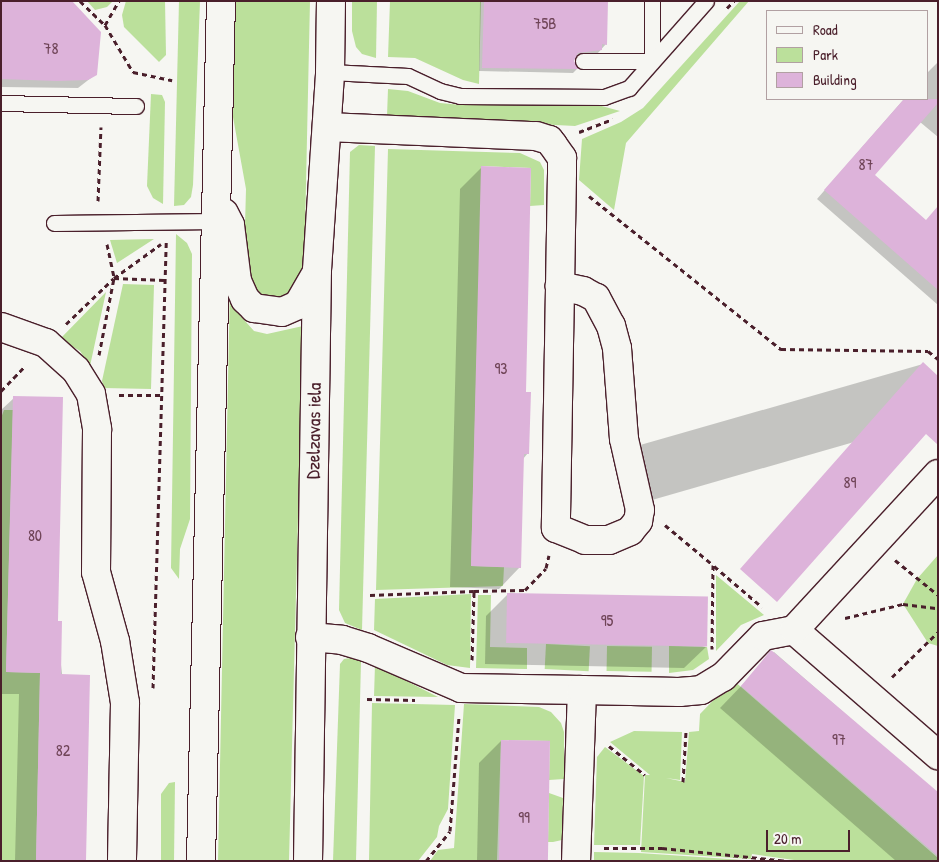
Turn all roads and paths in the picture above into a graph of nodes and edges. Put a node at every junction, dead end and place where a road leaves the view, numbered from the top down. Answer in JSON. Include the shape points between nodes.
{"nodes":[{"id":1,"x":80,"y":1,"type":"edge"},
{"id":2,"x":119,"y":1,"type":"edge"},
{"id":3,"x":221,"y":1,"type":"edge"},
{"id":4,"x":331,"y":1,"type":"edge"},
{"id":5,"x":652,"y":1,"type":"edge"},
{"id":6,"x":706,"y":1,"type":"edge"},
{"id":7,"x":104,"y":25,"type":"junction"},
{"id":8,"x":583,"y":61,"type":"dead end"},
{"id":9,"x":652,"y":61,"type":"junction"},
{"id":10,"x":330,"y":72,"type":"junction"},
{"id":11,"x":172,"y":80,"type":"dead end"},
{"id":12,"x":1,"y":103,"type":"edge"},
{"id":13,"x":102,"y":105,"type":"junction"},
{"id":14,"x":136,"y":106,"type":"dead end"},
{"id":15,"x":326,"y":127,"type":"junction"},
{"id":16,"x":562,"y":173,"type":"junction"},
{"id":17,"x":216,"y":210,"type":"junction"},
{"id":18,"x":102,"y":222,"type":"junction"},
{"id":19,"x":54,"y":223,"type":"dead end"},
{"id":20,"x":166,"y":234,"type":"dead end"},
{"id":21,"x":166,"y":241,"type":"junction"},
{"id":22,"x":317,"y":270,"type":"junction"},
{"id":23,"x":114,"y":278,"type":"junction"},
{"id":24,"x":164,"y":280,"type":"junction"},
{"id":25,"x":560,"y":286,"type":"junction"},
{"id":26,"x":1,"y":327,"type":"edge"},
{"id":27,"x":46,"y":343,"type":"junction"},
{"id":28,"x":938,"y":359,"type":"edge"},
{"id":29,"x":1,"y":391,"type":"edge"},
{"id":30,"x":91,"y":394,"type":"junction"},
{"id":31,"x":160,"y":395,"type":"junction"},
{"id":32,"x":938,"y":474,"type":"edge"},
{"id":33,"x":640,"y":503,"type":"junction"},
{"id":34,"x":875,"y":543,"type":"junction"},
{"id":35,"x":713,"y":565,"type":"junction"},
{"id":36,"x":474,"y":590,"type":"dead end"},
{"id":37,"x":370,"y":594,"type":"dead end"},
{"id":38,"x":938,"y":595,"type":"edge"},
{"id":39,"x":938,"y":608,"type":"edge"},
{"id":40,"x":764,"y":610,"type":"dead end"},
{"id":41,"x":839,"y":619,"type":"dead end"},
{"id":42,"x":794,"y":630,"type":"junction"},
{"id":43,"x":938,"y":632,"type":"edge"},
{"id":44,"x":310,"y":638,"type":"junction"},
{"id":45,"x":712,"y":652,"type":"dead end"},
{"id":46,"x":582,"y":690,"type":"junction"},
{"id":47,"x":152,"y":693,"type":"dead end"},
{"id":48,"x":870,"y":698,"type":"junction"},
{"id":49,"x":686,"y":731,"type":"dead end"},
{"id":50,"x":606,"y":744,"type":"dead end"},
{"id":51,"x":938,"y":755,"type":"edge"},
{"id":52,"x":645,"y":775,"type":"dead end"},
{"id":53,"x":683,"y":782,"type":"dead end"},
{"id":54,"x":576,"y":854,"type":"edge"},
{"id":55,"x":122,"y":861,"type":"edge"},
{"id":56,"x":201,"y":861,"type":"edge"},
{"id":57,"x":308,"y":861,"type":"edge"},
{"id":58,"x":787,"y":861,"type":"edge"}],
"edges":[{"from":1,"to":7,"type":"path"},
{"from":2,"to":7,"type":"path"},
{"from":3,"to":17,"type":"street"},
{"from":4,"to":10,"type":"street","name":"Dzelzavas iela"},
{"from":5,"to":9,"type":"lane"},
{"from":6,"to":9,"type":"lane"},
{"from":7,"to":11,"type":"path","via":[[133,72]]},
{"from":8,"to":9,"type":"lane"},
{"from":9,"to":10,"type":"lane","via":[[629,88],[604,97],[460,96],[440,91],[408,76]]},
{"from":10,"to":15,"type":"street","name":"Dzelzavas iela"},
{"from":12,"to":13,"type":"lane"},
{"from":13,"to":14,"type":"lane"},
{"from":13,"to":18,"type":"path","via":[[98,203]]},
{"from":15,"to":16,"type":"street","via":[[536,136],[549,140],[562,158]]},
{"from":15,"to":22,"type":"street","name":"Dzelzavas iela"},
{"from":16,"to":25,"type":"street"},
{"from":16,"to":28,"type":"path","via":[[781,349],[928,351]]},
{"from":17,"to":18,"type":"lane"},
{"from":17,"to":22,"type":"street","via":[[230,225],[237,281],[245,299],[254,308],[282,312],[298,305]]},
{"from":17,"to":56,"type":"street"},
{"from":18,"to":19,"type":"lane"},
{"from":18,"to":23,"type":"path"},
{"from":20,"to":21,"type":"path"},
{"from":21,"to":23,"type":"path"},
{"from":21,"to":24,"type":"path"},
{"from":22,"to":44,"type":"street","name":"Dzelzavas iela"},
{"from":23,"to":24,"type":"path"},
{"from":23,"to":27,"type":"path"},
{"from":23,"to":30,"type":"path"},
{"from":24,"to":31,"type":"path"},
{"from":25,"to":33,"type":"street","via":[[592,295],[611,326],[617,348],[624,439]]},
{"from":25,"to":33,"type":"street","via":[[556,528],[585,540],[616,538],[638,522]]},
{"from":26,"to":27,"type":"street"},
{"from":27,"to":29,"type":"path"},
{"from":27,"to":30,"type":"street","via":[[76,370]]},
{"from":30,"to":31,"type":"path"},
{"from":30,"to":55,"type":"street","via":[[97,429],[96,572],[115,641],[125,703]]},
{"from":31,"to":47,"type":"path"},
{"from":32,"to":34,"type":"street"},
{"from":33,"to":35,"type":"path"},
{"from":34,"to":38,"type":"path"},
{"from":34,"to":42,"type":"street"},
{"from":35,"to":40,"type":"path"},
{"from":35,"to":45,"type":"path"},
{"from":36,"to":37,"type":"path"},
{"from":39,"to":41,"type":"path","via":[[903,604]]},
{"from":42,"to":46,"type":"street","via":[[763,636],[723,677],[701,690]]},
{"from":42,"to":48,"type":"street"},
{"from":43,"to":48,"type":"path"},
{"from":44,"to":46,"type":"street","via":[[342,640],[368,648],[461,688]]},
{"from":44,"to":57,"type":"street","name":"Dzelzavas iela"},
{"from":46,"to":54,"type":"street"},
{"from":48,"to":51,"type":"street"},
{"from":49,"to":53,"type":"path"},
{"from":50,"to":52,"type":"path"},
{"from":54,"to":58,"type":"path","via":[[662,848]]}]}
